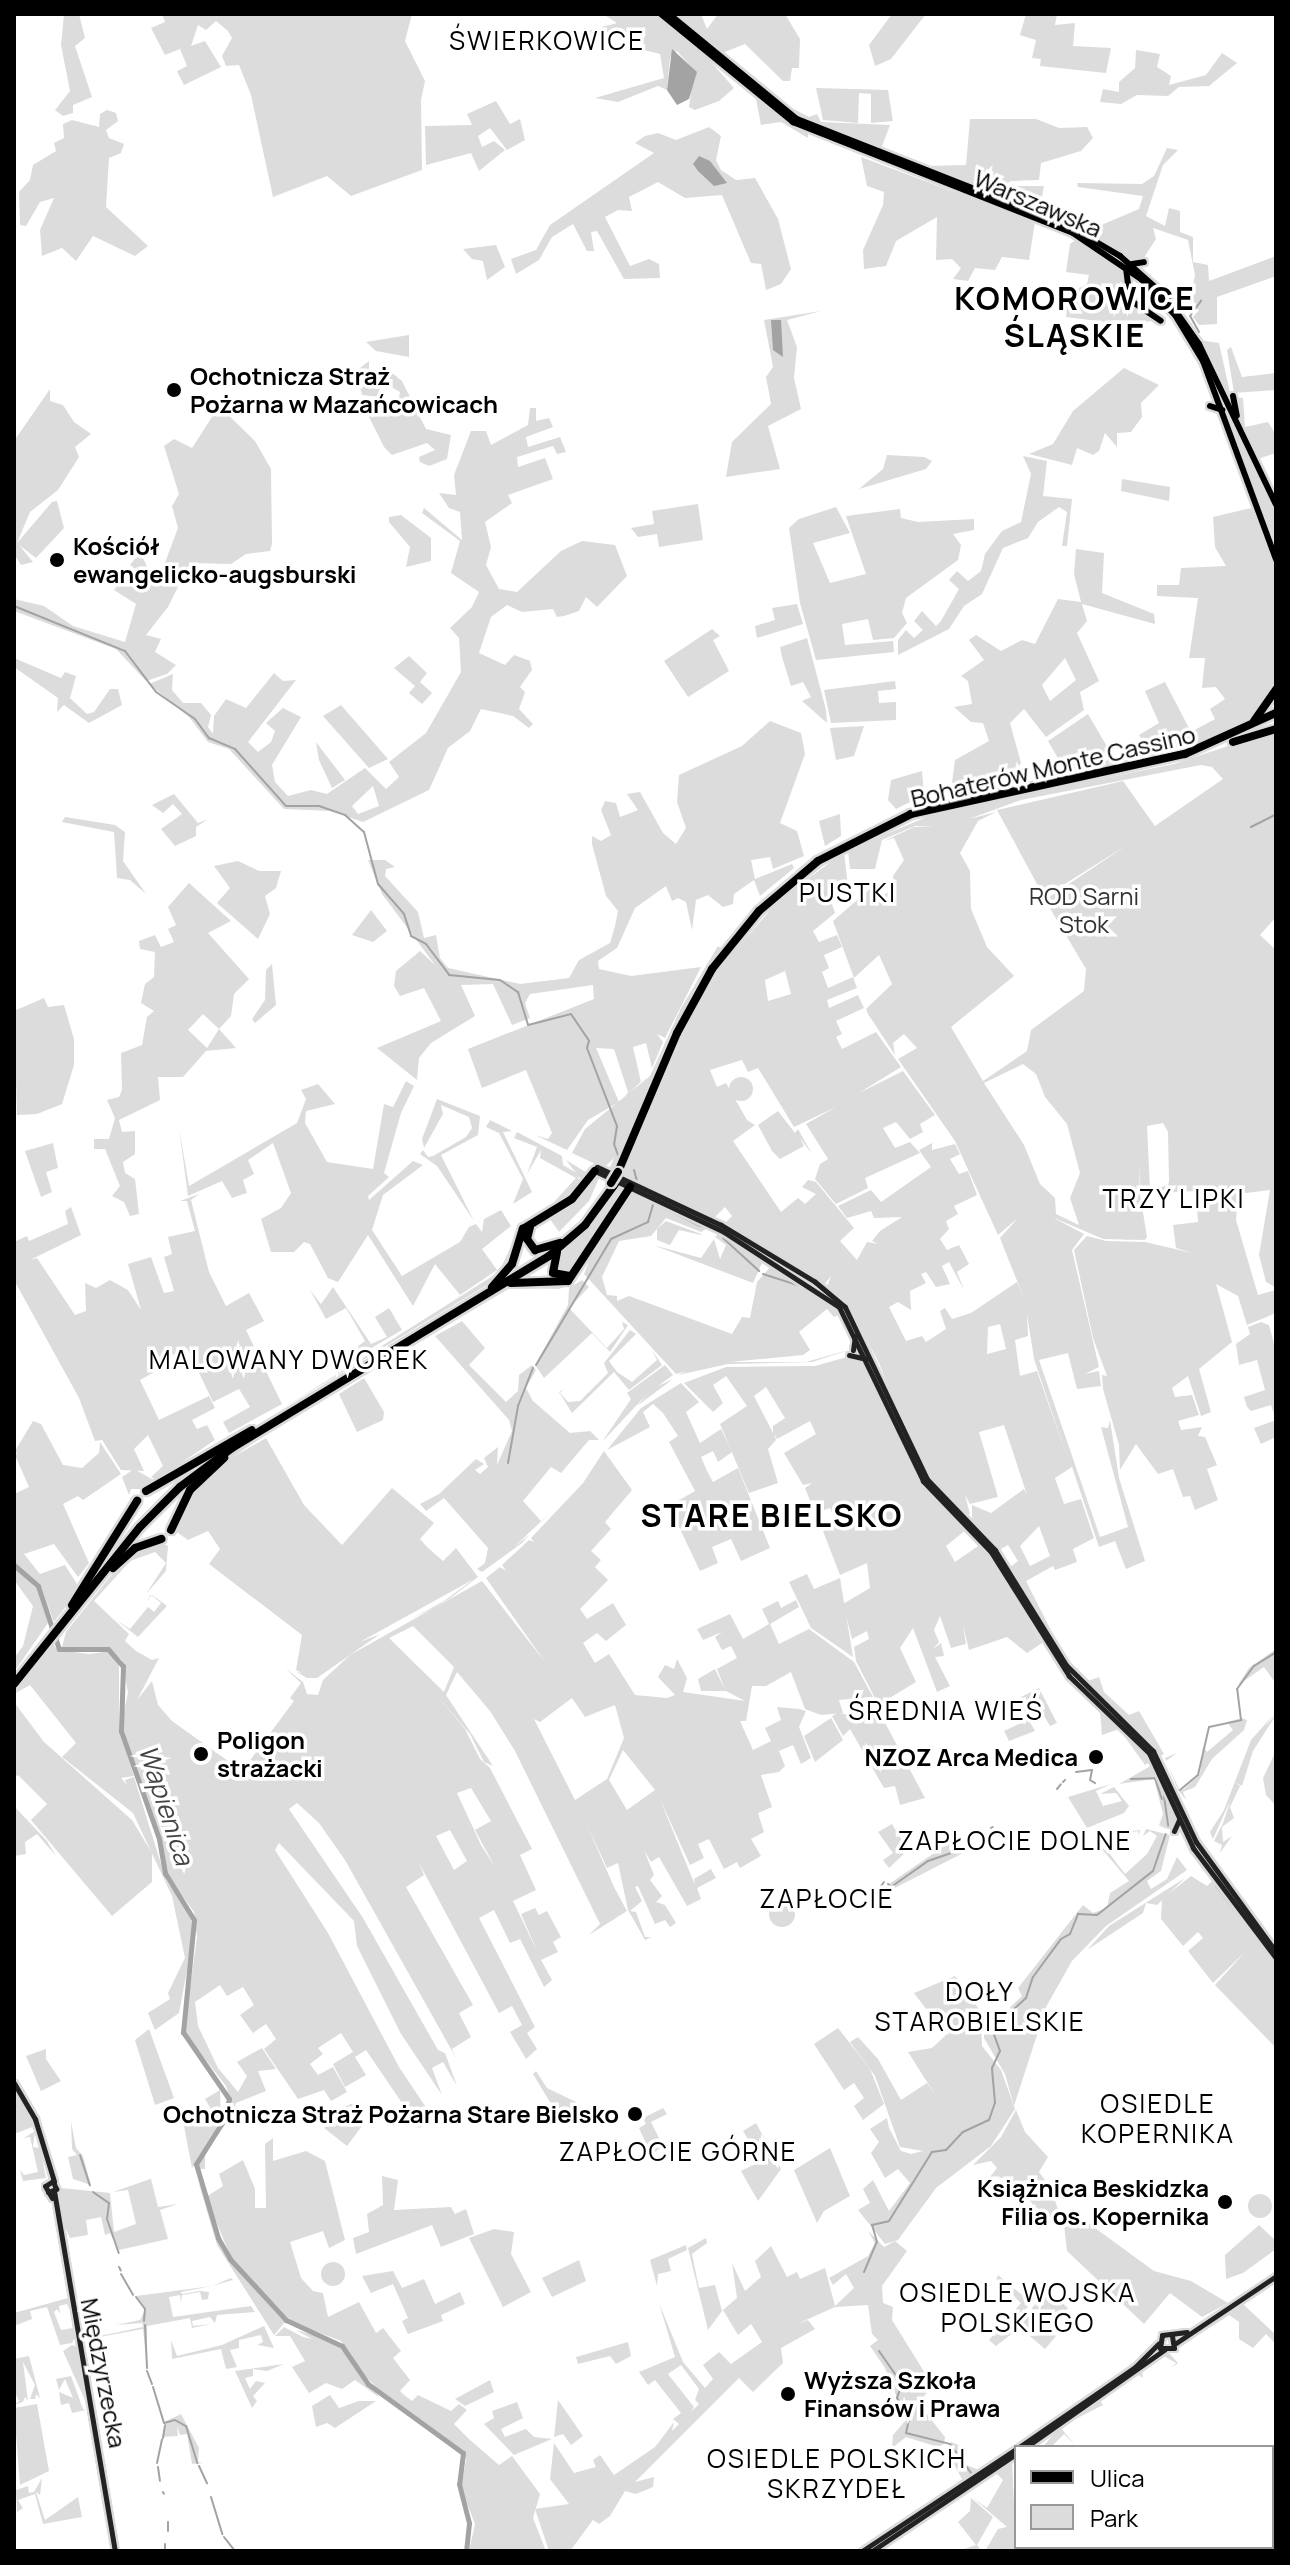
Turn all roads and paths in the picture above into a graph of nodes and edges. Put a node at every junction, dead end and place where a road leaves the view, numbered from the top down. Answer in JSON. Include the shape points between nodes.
{"nodes":[{"id":1,"x":661,"y":14,"type":"edge"},
{"id":2,"x":669,"y":14,"type":"edge"},
{"id":3,"x":688,"y":34,"type":"junction"},
{"id":4,"x":989,"y":195,"type":"junction"},
{"id":5,"x":1010,"y":203,"type":"junction"},
{"id":6,"x":1032,"y":216,"type":"junction"},
{"id":7,"x":1042,"y":227,"type":"dead end"},
{"id":8,"x":1084,"y":238,"type":"junction"},
{"id":9,"x":1072,"y":239,"type":"dead end"},
{"id":10,"x":1144,"y":262,"type":"dead end"},
{"id":11,"x":1127,"y":264,"type":"junction"},
{"id":12,"x":1152,"y":269,"type":"dead end"},
{"id":13,"x":1151,"y":286,"type":"junction"},
{"id":14,"x":1129,"y":287,"type":"junction"},
{"id":15,"x":1158,"y":322,"type":"dead end"},
{"id":16,"x":1196,"y":344,"type":"junction"},
{"id":17,"x":1233,"y":396,"type":"dead end"},
{"id":18,"x":1210,"y":406,"type":"dead end"},
{"id":19,"x":1222,"y":410,"type":"junction"},
{"id":20,"x":1240,"y":428,"type":"junction"},
{"id":21,"x":1276,"y":505,"type":"edge"},
{"id":22,"x":1276,"y":559,"type":"edge"},
{"id":23,"x":1276,"y":689,"type":"edge"},
{"id":24,"x":1276,"y":716,"type":"edge"},
{"id":25,"x":1276,"y":729,"type":"edge"},
{"id":26,"x":1233,"y":739,"type":"junction"},
{"id":27,"x":596,"y":1169,"type":"joint"},
{"id":28,"x":631,"y":1185,"type":"junction"},
{"id":29,"x":542,"y":1217,"type":"junction"},
{"id":30,"x":561,"y":1244,"type":"junction"},
{"id":31,"x":579,"y":1267,"type":"junction"},
{"id":32,"x":494,"y":1288,"type":"junction"},
{"id":33,"x":853,"y":1327,"type":"junction"},
{"id":34,"x":867,"y":1359,"type":"junction"},
{"id":35,"x":887,"y":1401,"type":"junction"},
{"id":36,"x":261,"y":1426,"type":"junction"},
{"id":37,"x":251,"y":1436,"type":"junction"},
{"id":38,"x":146,"y":1491,"type":"dead end"},
{"id":39,"x":137,"y":1501,"type":"dead end"},
{"id":40,"x":171,"y":1530,"type":"dead end"},
{"id":41,"x":161,"y":1539,"type":"dead end"},
{"id":42,"x":70,"y":1611,"type":"junction"},
{"id":43,"x":53,"y":1632,"type":"junction"},
{"id":44,"x":14,"y":1678,"type":"edge"},
{"id":45,"x":14,"y":1684,"type":"edge"},
{"id":46,"x":1160,"y":1765,"type":"junction"},
{"id":47,"x":1178,"y":1816,"type":"junction"},
{"id":48,"x":1174,"y":1831,"type":"dead end"},
{"id":49,"x":1209,"y":1862,"type":"junction"},
{"id":50,"x":1220,"y":1877,"type":"junction"},
{"id":51,"x":1276,"y":1952,"type":"edge"},
{"id":52,"x":1276,"y":1958,"type":"edge"},
{"id":53,"x":14,"y":2083,"type":"edge"},
{"id":54,"x":50,"y":2182,"type":"junction"},
{"id":55,"x":51,"y":2191,"type":"junction"},
{"id":56,"x":1276,"y":2276,"type":"edge"},
{"id":57,"x":1202,"y":2325,"type":"junction"},
{"id":58,"x":1172,"y":2336,"type":"junction"},
{"id":59,"x":1176,"y":2343,"type":"junction"},
{"id":60,"x":1158,"y":2344,"type":"junction"},
{"id":61,"x":1164,"y":2350,"type":"junction"},
{"id":62,"x":1024,"y":2445,"type":"edge"},
{"id":63,"x":1029,"y":2445,"type":"edge"},
{"id":64,"x":1014,"y":2452,"type":"edge"},
{"id":65,"x":1014,"y":2452,"type":"edge"},
{"id":66,"x":115,"y":2551,"type":"edge"},
{"id":67,"x":862,"y":2551,"type":"edge"},
{"id":68,"x":872,"y":2551,"type":"edge"}],
"edges":[{"from":1,"to":3,"type":"main road"},
{"from":2,"to":3,"type":"main road"},
{"from":3,"to":4,"type":"main road","name":"Warszawska","via":[[787,113],[879,153],[888,149],[892,158]]},
{"from":3,"to":6,"type":"main road","name":"Warszawska","via":[[802,127]]},
{"from":4,"to":5,"type":"main road","name":"Warszawska"},
{"from":4,"to":5,"type":"main road","via":[[1006,188]]},
{"from":5,"to":11,"type":"main road","name":"Warszawska","via":[[1079,230]]},
{"from":6,"to":7,"type":"main road"},
{"from":6,"to":8,"type":"main road","name":"Warszawska"},
{"from":8,"to":9,"type":"main road"},
{"from":8,"to":11,"type":"main road","name":"Warszawska"},
{"from":10,"to":11,"type":"main road"},
{"from":11,"to":13,"type":"main road","name":"Warszawska"},
{"from":11,"to":14,"type":"main road"},
{"from":12,"to":13,"type":"main road"},
{"from":13,"to":14,"type":"main road"},
{"from":13,"to":16,"type":"main road","name":"Warszawska"},
{"from":14,"to":15,"type":"main road","via":[[1130,300],[1153,311]]},
{"from":16,"to":19,"type":"main road","name":"Warszawska"},
{"from":16,"to":20,"type":"main road","name":"Warszawska"},
{"from":17,"to":20,"type":"main road"},
{"from":18,"to":19,"type":"main road"},
{"from":19,"to":22,"type":"main road","name":"Warszawska"},
{"from":20,"to":21,"type":"main road","name":"Warszawska"},
{"from":23,"to":26,"type":"highway","via":[[1258,718]]},
{"from":24,"to":26,"type":"highway","name":"Bohaterów Monte Cassino"},
{"from":25,"to":26,"type":"highway"},
{"from":26,"to":30,"type":"highway","name":"Bohaterów Monte Cassino","bridge":true,"via":[[1173,758],[927,808],[872,830],[818,861],[759,911],[707,977],[677,1033],[620,1173]]},
{"from":27,"to":28,"type":"main road"},
{"from":27,"to":29,"type":"highway","via":[[576,1196]]},
{"from":28,"to":31,"type":"highway"},
{"from":28,"to":33,"type":"main road","via":[[715,1227],[811,1285],[835,1302]]},
{"from":28,"to":35,"type":"main road","via":[[721,1225],[838,1300],[859,1328]]},
{"from":29,"to":30,"type":"highway","via":[[528,1230],[529,1246],[542,1251]]},
{"from":29,"to":32,"type":"highway","via":[[523,1229],[512,1264]]},
{"from":30,"to":31,"type":"highway","via":[[551,1262],[554,1274],[567,1277]]},
{"from":30,"to":32,"type":"highway","name":"Bohaterów Monte Cassino"},
{"from":31,"to":32,"type":"highway","via":[[562,1284],[523,1280]]},
{"from":32,"to":36,"type":"highway","name":"Bohaterów Monte Cassino"},
{"from":32,"to":37,"type":"highway","name":"Bohaterów Monte Cassino"},
{"from":33,"to":34,"type":"main road"},
{"from":33,"to":34,"type":"main road","via":[[851,1352]]},
{"from":34,"to":35,"type":"main road"},
{"from":35,"to":46,"type":"main road","via":[[912,1464],[991,1552],[1062,1667]]},
{"from":36,"to":38,"type":"highway"},
{"from":36,"to":42,"type":"highway","name":"Bohaterów Monte Cassino","via":[[167,1494]]},
{"from":37,"to":40,"type":"highway","via":[[190,1490]]},
{"from":37,"to":42,"type":"highway","name":"Bohaterów Monte Cassino","via":[[159,1506]]},
{"from":39,"to":42,"type":"highway"},
{"from":41,"to":42,"type":"highway","via":[[130,1551]]},
{"from":42,"to":43,"type":"highway","name":"Bohaterów Monte Cassino"},
{"from":43,"to":44,"type":"highway","name":"Bohaterów Monte Cassino"},
{"from":43,"to":45,"type":"highway","name":"Bohaterów Monte Cassino"},
{"from":46,"to":47,"type":"main road"},
{"from":46,"to":49,"type":"main road"},
{"from":47,"to":48,"type":"main road"},
{"from":47,"to":52,"type":"main road","via":[[1200,1859]]},
{"from":49,"to":50,"type":"main road"},
{"from":49,"to":50,"type":"main road","via":[[1220,1864]]},
{"from":50,"to":51,"type":"main road"},
{"from":53,"to":54,"type":"main road","via":[[37,2125]]},
{"from":54,"to":55,"type":"main road"},
{"from":54,"to":55,"type":"main road"},
{"from":55,"to":66,"type":"main road","name":"Międzyrzecka"},
{"from":56,"to":57,"type":"main road"},
{"from":57,"to":58,"type":"main road"},
{"from":57,"to":59,"type":"main road"},
{"from":58,"to":59,"type":"main road"},
{"from":58,"to":60,"type":"main road","via":[[1162,2335]]},
{"from":59,"to":61,"type":"main road"},
{"from":60,"to":61,"type":"main road"},
{"from":60,"to":62,"type":"main road","via":[[1135,2367]]},
{"from":61,"to":63,"type":"main road"},
{"from":64,"to":67,"type":"main road"},
{"from":65,"to":68,"type":"main road"}]}
